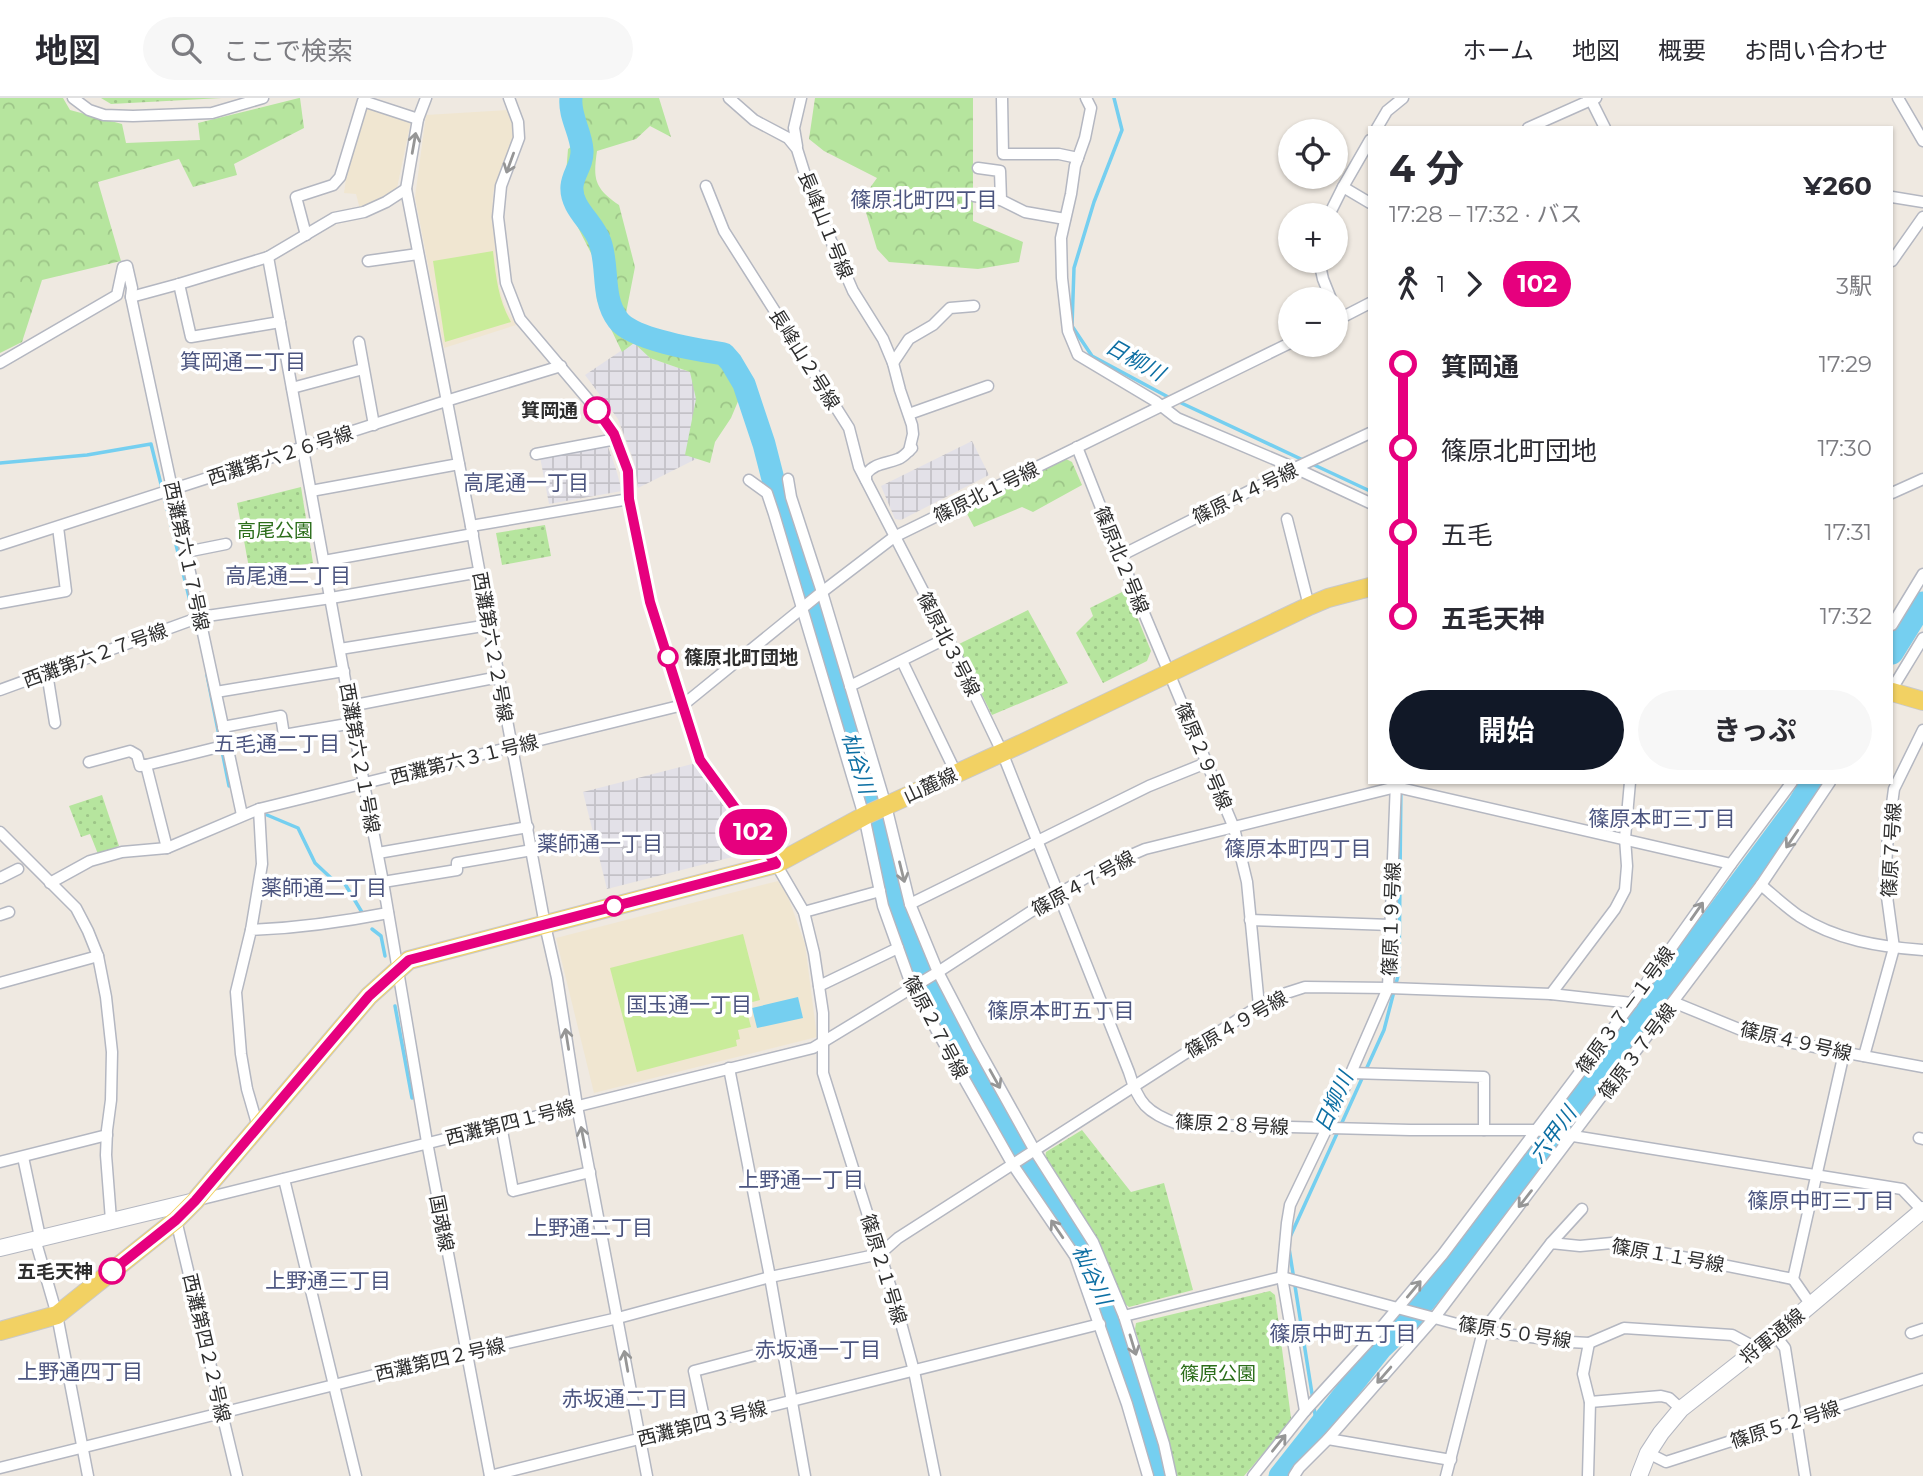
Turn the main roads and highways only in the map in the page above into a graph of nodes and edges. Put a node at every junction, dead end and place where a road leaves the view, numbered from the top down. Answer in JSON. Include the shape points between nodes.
{"nodes":[{"id":1,"x":1368,"y":588,"type":"edge"},
{"id":2,"x":1893,"y":691,"type":"edge"},
{"id":3,"x":1923,"y":701,"type":"edge"},
{"id":4,"x":0,"y":1331,"type":"edge"}],
"edges":[{"from":1,"to":4,"type":"main road","name":"山麓線","via":[[1309,606],[885,806],[776,864],[409,960],[369,996],[176,1220],[57,1315]]},
{"from":2,"to":3,"type":"main road"}]}
